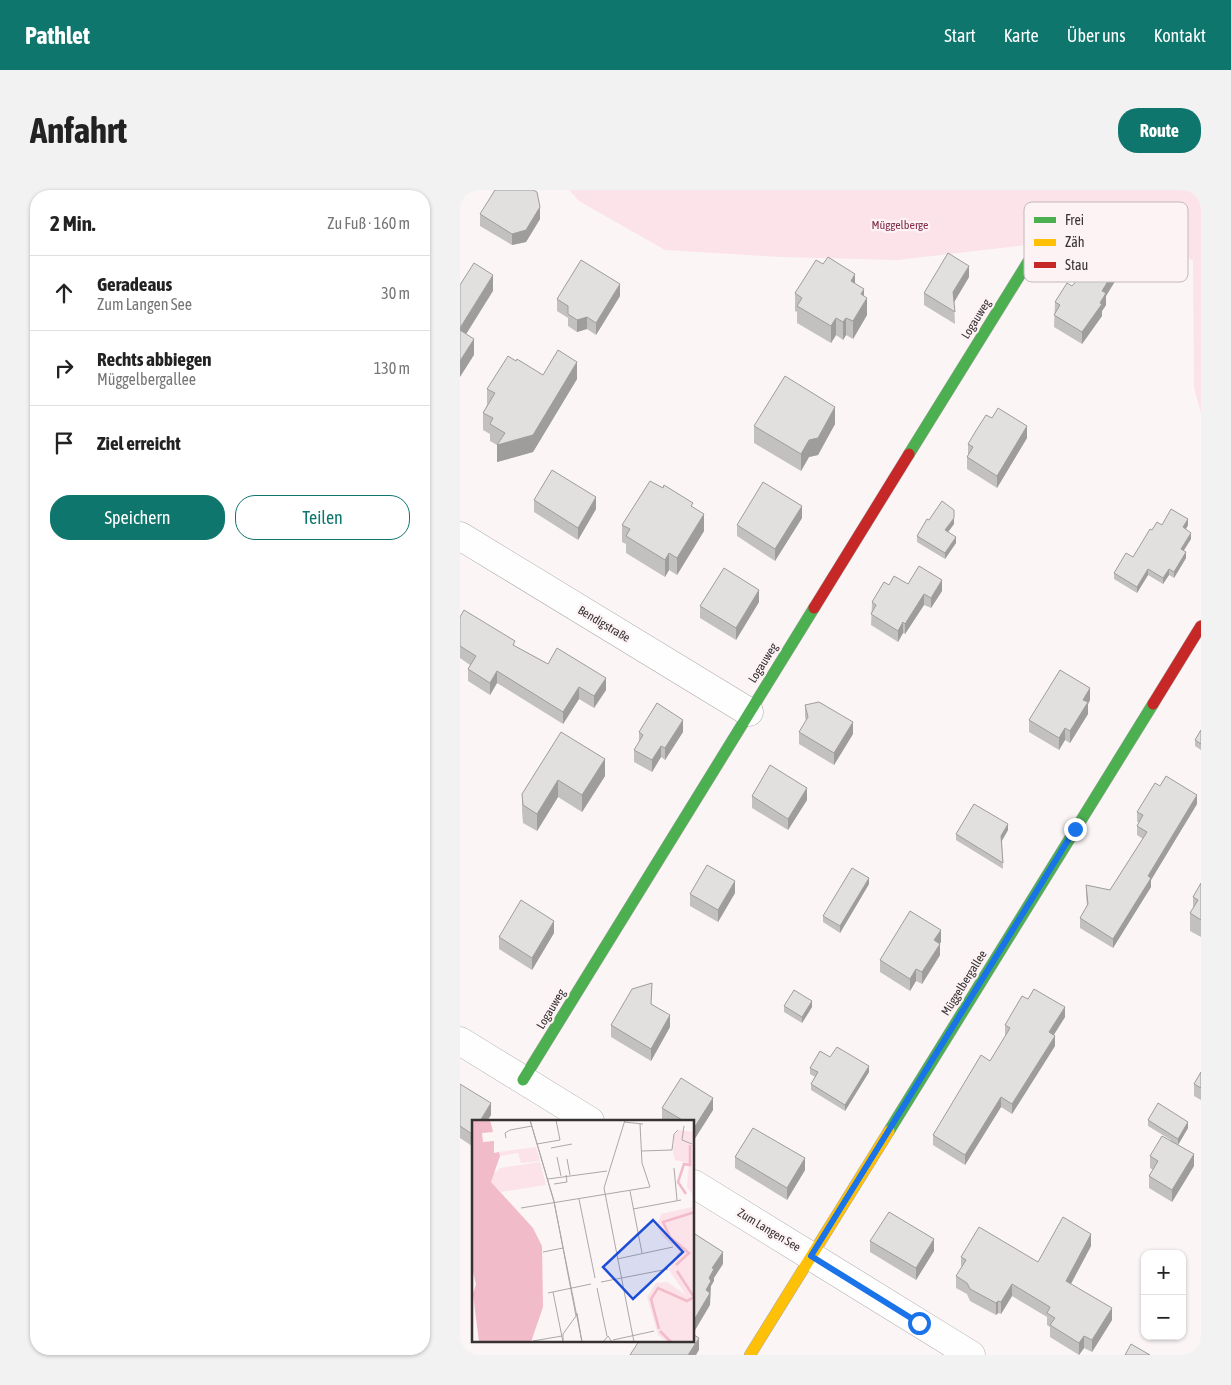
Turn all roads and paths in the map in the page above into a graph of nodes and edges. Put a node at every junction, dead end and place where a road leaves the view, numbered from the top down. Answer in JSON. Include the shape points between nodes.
{"nodes":[{"id":1,"x":1024,"y":268,"type":"edge"},
{"id":2,"x":460,"y":536,"type":"edge"},
{"id":3,"x":1201,"y":626,"type":"edge"},
{"id":4,"x":749,"y":712,"type":"junction"},
{"id":5,"x":460,"y":1041,"type":"edge"},
{"id":6,"x":523,"y":1080,"type":"junction"},
{"id":7,"x":588,"y":1120,"type":"edge"},
{"id":8,"x":695,"y":1185,"type":"edge"},
{"id":9,"x":811,"y":1256,"type":"junction"},
{"id":10,"x":750,"y":1355,"type":"edge"},
{"id":11,"x":971,"y":1355,"type":"edge"}],
"edges":[{"from":1,"to":4,"type":"street","name":"Logauweg"},
{"from":2,"to":4,"type":"street","name":"Bendigstraße"},
{"from":3,"to":9,"type":"street","name":"Müggelbergallee"},
{"from":4,"to":6,"type":"street","name":"Logauweg"},
{"from":5,"to":6,"type":"street"},
{"from":6,"to":7,"type":"street"},
{"from":8,"to":9,"type":"street","name":"Zum Langen See"},
{"from":9,"to":10,"type":"street","name":"Müggelbergallee"},
{"from":9,"to":11,"type":"street","name":"Zum Langen See"}]}
